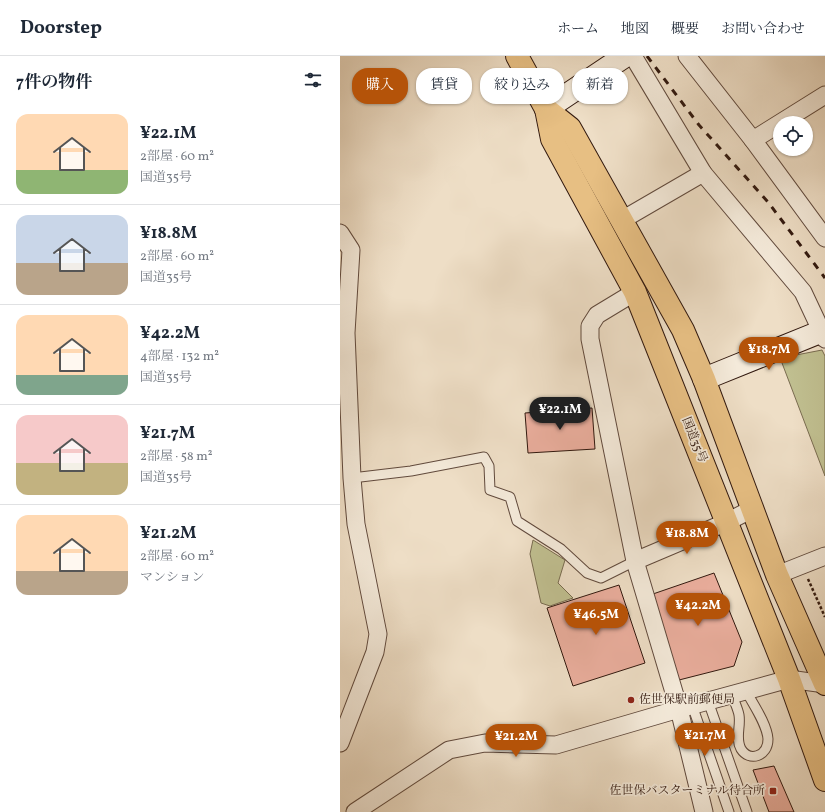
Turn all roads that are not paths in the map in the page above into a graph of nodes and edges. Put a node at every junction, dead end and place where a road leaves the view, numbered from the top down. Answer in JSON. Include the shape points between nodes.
{"nodes":[{"id":1,"x":516,"y":56,"type":"edge"},
{"id":2,"x":625,"y":56,"type":"edge"},
{"id":3,"x":633,"y":56,"type":"edge"},
{"id":4,"x":687,"y":56,"type":"edge"},
{"id":5,"x":825,"y":95,"type":"edge"},
{"id":6,"x":546,"y":109,"type":"junction"},
{"id":7,"x":753,"y":140,"type":"junction"},
{"id":8,"x":703,"y":173,"type":"junction"},
{"id":9,"x":622,"y":220,"type":"junction"},
{"id":10,"x":340,"y":233,"type":"edge"},
{"id":11,"x":825,"y":238,"type":"edge"},
{"id":12,"x":635,"y":292,"type":"junction"},
{"id":13,"x":824,"y":334,"type":"edge"},
{"id":14,"x":704,"y":379,"type":"junction"},
{"id":15,"x":352,"y":478,"type":"junction"},
{"id":16,"x":752,"y":509,"type":"junction"},
{"id":17,"x":727,"y":522,"type":"junction"},
{"id":18,"x":825,"y":556,"type":"edge"},
{"id":19,"x":635,"y":561,"type":"junction"},
{"id":20,"x":777,"y":574,"type":"junction"},
{"id":21,"x":789,"y":679,"type":"junction"},
{"id":22,"x":825,"y":684,"type":"edge"},
{"id":23,"x":739,"y":693,"type":"junction"},
{"id":24,"x":693,"y":705,"type":"junction"},
{"id":25,"x":340,"y":743,"type":"edge"},
{"id":26,"x":825,"y":780,"type":"edge"},
{"id":27,"x":355,"y":812,"type":"edge"},
{"id":28,"x":704,"y":812,"type":"edge"},
{"id":29,"x":729,"y":812,"type":"edge"},
{"id":30,"x":747,"y":812,"type":"edge"}],
"edges":[{"from":1,"to":6,"type":"highway","name":"国道35号"},
{"from":2,"to":6,"type":"street"},
{"from":3,"to":8,"type":"street"},
{"from":4,"to":7,"type":"street"},
{"from":5,"to":7,"type":"street"},
{"from":6,"to":9,"type":"highway","name":"国道35号","via":[[570,128]]},
{"from":6,"to":12,"type":"highway","name":"国道35号","via":[[552,139]]},
{"from":7,"to":11,"type":"street"},
{"from":8,"to":9,"type":"street"},
{"from":8,"to":13,"type":"street","via":[[803,292]]},
{"from":9,"to":14,"type":"highway","name":"国道35号","via":[[682,330]]},
{"from":10,"to":15,"type":"street","via":[[351,250],[346,334]]},
{"from":12,"to":17,"type":"highway","name":"国道35号"},
{"from":12,"to":19,"type":"street","via":[[597,315],[590,326],[590,339]]},
{"from":13,"to":14,"type":"street"},
{"from":14,"to":16,"type":"highway","name":"国道35号"},
{"from":15,"to":19,"type":"lane","via":[[411,471],[484,457],[489,466],[490,490],[510,497],[517,521],[561,550],[587,573],[601,578]]},
{"from":15,"to":25,"type":"street","via":[[356,524],[378,634],[375,652]]},
{"from":16,"to":17,"type":"street"},
{"from":16,"to":20,"type":"highway","name":"国道35号"},
{"from":17,"to":19,"type":"street"},
{"from":17,"to":21,"type":"highway","name":"国道35号"},
{"from":18,"to":20,"type":"street"},
{"from":19,"to":24,"type":"street"},
{"from":20,"to":22,"type":"highway","name":"国道35号"},
{"from":21,"to":22,"type":"street"},
{"from":21,"to":23,"type":"street"},
{"from":21,"to":26,"type":"highway","name":"国道35号"},
{"from":23,"to":23,"type":"lane","via":[[763,722],[768,738],[767,748],[756,756],[748,755],[742,750],[737,739]]},
{"from":23,"to":24,"type":"street"},
{"from":24,"to":27,"type":"street","via":[[556,744],[486,743],[449,750]]},
{"from":24,"to":28,"type":"street"},
{"from":24,"to":29,"type":"lane"},
{"from":24,"to":30,"type":"lane"}]}
